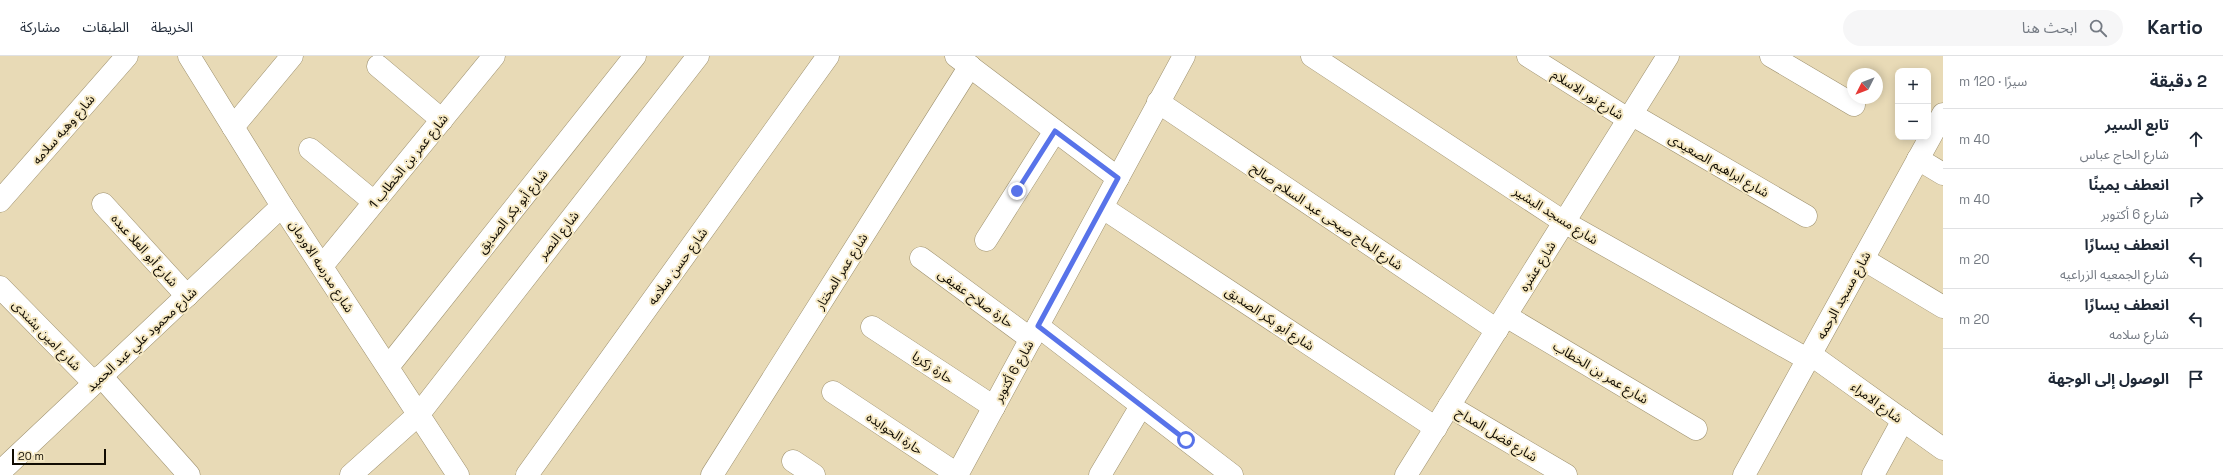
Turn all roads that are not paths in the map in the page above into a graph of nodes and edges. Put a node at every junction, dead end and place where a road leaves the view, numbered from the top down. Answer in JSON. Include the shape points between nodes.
{"nodes":[{"id":1,"x":127,"y":56,"type":"edge"},
{"id":2,"x":189,"y":56,"type":"edge"},
{"id":3,"x":292,"y":56,"type":"edge"},
{"id":4,"x":494,"y":56,"type":"edge"},
{"id":5,"x":635,"y":56,"type":"edge"},
{"id":6,"x":698,"y":56,"type":"edge"},
{"id":7,"x":828,"y":56,"type":"edge"},
{"id":8,"x":1184,"y":56,"type":"edge"},
{"id":9,"x":1528,"y":56,"type":"edge"},
{"id":10,"x":1668,"y":56,"type":"edge"},
{"id":11,"x":1771,"y":56,"type":"edge"},
{"id":12,"x":1316,"y":57,"type":"edge"},
{"id":13,"x":963,"y":61,"type":"edge"},
{"id":14,"x":378,"y":66,"type":"dead end"},
{"id":15,"x":1158,"y":102,"type":"junction"},
{"id":16,"x":1854,"y":105,"type":"dead end"},
{"id":17,"x":1943,"y":114,"type":"edge"},
{"id":18,"x":1630,"y":117,"type":"junction"},
{"id":19,"x":442,"y":120,"type":"junction"},
{"id":20,"x":233,"y":127,"type":"junction"},
{"id":21,"x":1055,"y":131,"type":"junction"},
{"id":22,"x":310,"y":149,"type":"dead end"},
{"id":23,"x":1918,"y":160,"type":"junction"},
{"id":24,"x":1943,"y":174,"type":"edge"},
{"id":25,"x":1118,"y":178,"type":"junction"},
{"id":26,"x":0,"y":201,"type":"edge"},
{"id":27,"x":374,"y":202,"type":"junction"},
{"id":28,"x":103,"y":204,"type":"dead end"},
{"id":29,"x":282,"y":206,"type":"junction"},
{"id":30,"x":1103,"y":208,"type":"junction"},
{"id":31,"x":1806,"y":216,"type":"dead end"},
{"id":32,"x":1564,"y":222,"type":"junction"},
{"id":33,"x":986,"y":240,"type":"dead end"},
{"id":34,"x":921,"y":258,"type":"dead end"},
{"id":35,"x":1863,"y":259,"type":"junction"},
{"id":36,"x":322,"y":266,"type":"junction"},
{"id":37,"x":0,"y":287,"type":"edge"},
{"id":38,"x":187,"y":296,"type":"junction"},
{"id":39,"x":1943,"y":307,"type":"edge"},
{"id":40,"x":1501,"y":323,"type":"junction"},
{"id":41,"x":872,"y":327,"type":"dead end"},
{"id":42,"x":1035,"y":332,"type":"junction"},
{"id":43,"x":1809,"y":357,"type":"junction"},
{"id":44,"x":388,"y":367,"type":"junction"},
{"id":45,"x":98,"y":380,"type":"junction"},
{"id":46,"x":833,"y":392,"type":"dead end"},
{"id":47,"x":1141,"y":406,"type":"junction"},
{"id":48,"x":1449,"y":406,"type":"junction"},
{"id":49,"x":994,"y":407,"type":"junction"},
{"id":50,"x":418,"y":414,"type":"junction"},
{"id":51,"x":1903,"y":420,"type":"junction"},
{"id":52,"x":1436,"y":428,"type":"junction"},
{"id":53,"x":1696,"y":429,"type":"dead end"},
{"id":54,"x":1943,"y":449,"type":"edge"},
{"id":55,"x":794,"y":461,"type":"dead end"},
{"id":56,"x":3,"y":462,"type":"edge"},
{"id":57,"x":189,"y":475,"type":"edge"},
{"id":58,"x":351,"y":475,"type":"edge"},
{"id":59,"x":458,"y":475,"type":"edge"},
{"id":60,"x":527,"y":475,"type":"edge"},
{"id":61,"x":712,"y":475,"type":"edge"},
{"id":62,"x":814,"y":475,"type":"edge"},
{"id":63,"x":957,"y":475,"type":"edge"},
{"id":64,"x":1100,"y":475,"type":"edge"},
{"id":65,"x":1232,"y":475,"type":"edge"},
{"id":66,"x":1406,"y":475,"type":"edge"},
{"id":67,"x":1566,"y":475,"type":"edge"},
{"id":68,"x":1744,"y":475,"type":"edge"},
{"id":69,"x":1873,"y":475,"type":"edge"}],
"edges":[{"from":1,"to":26,"type":"street","name":"شارع وهبه سلامه"},
{"from":2,"to":20,"type":"street","name":"شارع مدرسه الاورمان"},
{"from":3,"to":20,"type":"street"},
{"from":4,"to":19,"type":"street","name":"شارع عمر بن الخطاب 1"},
{"from":5,"to":44,"type":"street","name":"شارع أبو بكر الصديق"},
{"from":6,"to":50,"type":"street","name":"شارع النصر"},
{"from":7,"to":60,"type":"street","name":"شارع حسن سلامه"},
{"from":8,"to":15,"type":"street","name":"شارع 6 أكتوبر"},
{"from":9,"to":18,"type":"street","name":"شارع نور الاسلام"},
{"from":10,"to":18,"type":"street","name":"شارع عشره"},
{"from":11,"to":16,"type":"street"},
{"from":12,"to":32,"type":"street","name":"شارع مسجد البشير"},
{"from":13,"to":21,"type":"street"},
{"from":13,"to":61,"type":"street","name":"شارع عمر المختار"},
{"from":14,"to":19,"type":"street"},
{"from":15,"to":25,"type":"street","name":"شارع 6 أكتوبر"},
{"from":15,"to":40,"type":"street","name":"شارع الحاج صبحى عبد السلام صالح"},
{"from":17,"to":23,"type":"street","name":"شارع مسجد الرحمه"},
{"from":18,"to":31,"type":"street","name":"شارع ابراهيم الصعيدى"},
{"from":18,"to":32,"type":"street","name":"شارع عشره"},
{"from":19,"to":27,"type":"street","name":"شارع عمر بن الخطاب 1"},
{"from":20,"to":29,"type":"street","name":"شارع مدرسه الاورمان"},
{"from":21,"to":25,"type":"street"},
{"from":21,"to":33,"type":"street"},
{"from":22,"to":27,"type":"street"},
{"from":23,"to":24,"type":"street"},
{"from":23,"to":35,"type":"street","name":"شارع مسجد الرحمه"},
{"from":25,"to":30,"type":"street","name":"شارع 6 أكتوبر"},
{"from":27,"to":36,"type":"street","name":"شارع عمر بن الخطاب 1"},
{"from":28,"to":38,"type":"street","name":"شارع أبو العلا عبده"},
{"from":29,"to":36,"type":"street","name":"شارع مدرسه الاورمان"},
{"from":29,"to":38,"type":"street","name":"شارع محمود علي عبد الحميد"},
{"from":30,"to":42,"type":"street","name":"شارع 6 أكتوبر"},
{"from":30,"to":52,"type":"street","name":"شارع أبو بكر الصديق"},
{"from":32,"to":40,"type":"street","name":"شارع عشره"},
{"from":32,"to":43,"type":"street","name":"شارع مسجد البشير"},
{"from":34,"to":42,"type":"street","name":"حارة صلاح عفيفى"},
{"from":35,"to":39,"type":"street"},
{"from":35,"to":43,"type":"street","name":"شارع مسجد الرحمه"},
{"from":36,"to":44,"type":"street","name":"شارع مدرسه الاورمان"},
{"from":37,"to":45,"type":"street","name":"شارع امين بشندى"},
{"from":38,"to":45,"type":"street","name":"شارع محمود علي عبد الحميد"},
{"from":40,"to":48,"type":"street","name":"شارع عشره"},
{"from":40,"to":53,"type":"street","name":"شارع عمر بن الخطاب"},
{"from":41,"to":49,"type":"street","name":"حارة زكريا"},
{"from":42,"to":47,"type":"street","name":"حارة صلاح عفيفى"},
{"from":42,"to":49,"type":"street","name":"شارع 6 أكتوبر"},
{"from":43,"to":51,"type":"street","name":"شارع الامراء"},
{"from":43,"to":68,"type":"street","name":"شارع مسجد الرحمه"},
{"from":44,"to":50,"type":"street","name":"شارع مدرسه الاورمان"},
{"from":45,"to":56,"type":"street","name":"شارع محمود علي عبد الحميد"},
{"from":45,"to":57,"type":"street","name":"شارع امين بشندى"},
{"from":46,"to":63,"type":"street","name":"حارة الحوايده"},
{"from":47,"to":64,"type":"street"},
{"from":47,"to":65,"type":"street","name":"حارة صلاح عفيفى"},
{"from":48,"to":52,"type":"street","name":"شارع عشره"},
{"from":48,"to":67,"type":"street","name":"شارع فضل المداح"},
{"from":49,"to":63,"type":"street","name":"شارع 6 أكتوبر"},
{"from":50,"to":58,"type":"street","name":"شارع النصر"},
{"from":50,"to":59,"type":"street","name":"شارع مدرسه الاورمان"},
{"from":51,"to":54,"type":"street","name":"شارع الامراء"},
{"from":51,"to":69,"type":"street"},
{"from":52,"to":66,"type":"street","name":"شارع عشره"},
{"from":55,"to":62,"type":"street"}]}
